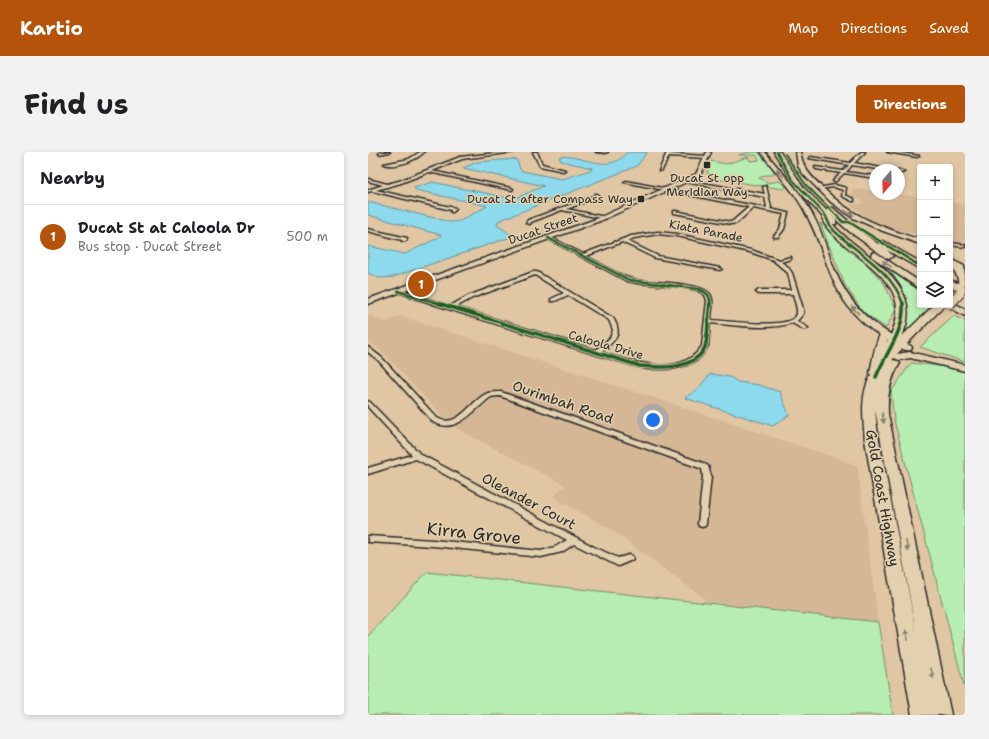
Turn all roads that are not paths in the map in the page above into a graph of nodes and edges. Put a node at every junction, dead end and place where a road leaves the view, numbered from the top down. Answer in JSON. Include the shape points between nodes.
{"nodes":[{"id":1,"x":388,"y":152,"type":"edge"},
{"id":2,"x":422,"y":152,"type":"edge"},
{"id":3,"x":513,"y":152,"type":"edge"},
{"id":4,"x":535,"y":152,"type":"edge"},
{"id":5,"x":598,"y":152,"type":"edge"},
{"id":6,"x":606,"y":152,"type":"edge"},
{"id":7,"x":763,"y":152,"type":"edge"},
{"id":8,"x":777,"y":152,"type":"edge"},
{"id":9,"x":784,"y":152,"type":"edge"},
{"id":10,"x":798,"y":152,"type":"edge"},
{"id":11,"x":863,"y":152,"type":"edge"},
{"id":12,"x":889,"y":152,"type":"edge"},
{"id":13,"x":380,"y":153,"type":"edge"},
{"id":14,"x":668,"y":153,"type":"edge"},
{"id":15,"x":708,"y":154,"type":"edge"},
{"id":16,"x":917,"y":156,"type":"dead end"},
{"id":17,"x":811,"y":158,"type":"dead end"},
{"id":18,"x":386,"y":164,"type":"dead end"},
{"id":19,"x":852,"y":164,"type":"junction"},
{"id":20,"x":869,"y":167,"type":"edge"},
{"id":21,"x":551,"y":168,"type":"dead end"},
{"id":22,"x":816,"y":168,"type":"dead end"},
{"id":23,"x":660,"y":170,"type":"dead end"},
{"id":24,"x":429,"y":171,"type":"junction"},
{"id":25,"x":844,"y":172,"type":"junction"},
{"id":26,"x":869,"y":177,"type":"edge"},
{"id":27,"x":368,"y":180,"type":"edge"},
{"id":28,"x":686,"y":181,"type":"junction"},
{"id":29,"x":638,"y":184,"type":"dead end"},
{"id":30,"x":388,"y":185,"type":"junction"},
{"id":31,"x":835,"y":185,"type":"junction"},
{"id":32,"x":503,"y":187,"type":"dead end"},
{"id":33,"x":765,"y":187,"type":"dead end"},
{"id":34,"x":819,"y":188,"type":"junction"},
{"id":35,"x":370,"y":190,"type":"edge"},
{"id":36,"x":667,"y":190,"type":"junction"},
{"id":37,"x":768,"y":196,"type":"junction"},
{"id":38,"x":587,"y":199,"type":"dead end"},
{"id":39,"x":853,"y":200,"type":"dead end"},
{"id":40,"x":752,"y":206,"type":"junction"},
{"id":41,"x":444,"y":208,"type":"dead end"},
{"id":42,"x":562,"y":209,"type":"junction"},
{"id":43,"x":767,"y":209,"type":"junction"},
{"id":44,"x":675,"y":212,"type":"dead end"},
{"id":45,"x":826,"y":216,"type":"junction"},
{"id":46,"x":604,"y":218,"type":"junction"},
{"id":47,"x":538,"y":219,"type":"dead end"},
{"id":48,"x":843,"y":222,"type":"junction"},
{"id":49,"x":368,"y":230,"type":"edge"},
{"id":50,"x":776,"y":236,"type":"dead end"},
{"id":51,"x":395,"y":237,"type":"dead end"},
{"id":52,"x":548,"y":238,"type":"junction"},
{"id":53,"x":917,"y":238,"type":"edge"},
{"id":54,"x":910,"y":239,"type":"junction"},
{"id":55,"x":623,"y":241,"type":"junction"},
{"id":56,"x":917,"y":243,"type":"edge"},
{"id":57,"x":953,"y":244,"type":"edge"},
{"id":58,"x":965,"y":246,"type":"edge"},
{"id":59,"x":582,"y":256,"type":"junction"},
{"id":60,"x":789,"y":258,"type":"dead end"},
{"id":61,"x":779,"y":261,"type":"junction"},
{"id":62,"x":917,"y":264,"type":"edge"},
{"id":63,"x":953,"y":264,"type":"edge"},
{"id":64,"x":953,"y":266,"type":"edge"},
{"id":65,"x":720,"y":269,"type":"dead end"},
{"id":66,"x":965,"y":274,"type":"edge"},
{"id":67,"x":917,"y":275,"type":"edge"},
{"id":68,"x":917,"y":284,"type":"edge"},
{"id":69,"x":956,"y":290,"type":"edge"},
{"id":70,"x":398,"y":291,"type":"junction"},
{"id":71,"x":758,"y":292,"type":"dead end"},
{"id":72,"x":795,"y":292,"type":"junction"},
{"id":73,"x":568,"y":293,"type":"junction"},
{"id":74,"x":553,"y":300,"type":"dead end"},
{"id":75,"x":368,"y":302,"type":"edge"},
{"id":76,"x":965,"y":304,"type":"edge"},
{"id":77,"x":450,"y":308,"type":"junction"},
{"id":78,"x":942,"y":308,"type":"edge"},
{"id":79,"x":953,"y":308,"type":"edge"},
{"id":80,"x":965,"y":312,"type":"edge"},
{"id":81,"x":708,"y":321,"type":"junction"},
{"id":82,"x":793,"y":321,"type":"junction"},
{"id":83,"x":805,"y":328,"type":"dead end"},
{"id":84,"x":897,"y":342,"type":"junction"},
{"id":85,"x":368,"y":349,"type":"edge"},
{"id":86,"x":596,"y":354,"type":"junction"},
{"id":87,"x":899,"y":357,"type":"junction"},
{"id":88,"x":960,"y":367,"type":"edge"},
{"id":89,"x":876,"y":377,"type":"junction"},
{"id":90,"x":368,"y":403,"type":"edge"},
{"id":91,"x":417,"y":456,"type":"junction"},
{"id":92,"x":368,"y":471,"type":"edge"},
{"id":93,"x":702,"y":524,"type":"dead end"},
{"id":94,"x":368,"y":539,"type":"edge"},
{"id":95,"x":573,"y":539,"type":"junction"},
{"id":96,"x":629,"y":558,"type":"dead end"},
{"id":97,"x":922,"y":715,"type":"edge"},
{"id":98,"x":941,"y":715,"type":"edge"}],
"edges":[{"from":1,"to":13,"type":"street"},
{"from":2,"to":18,"type":"street","via":[[418,157]]},
{"from":3,"to":24,"type":"street","via":[[465,157]]},
{"from":4,"to":21,"type":"street","via":[[540,165]]},
{"from":5,"to":6,"type":"street"},
{"from":84,"to":7,"type":"street","one_way":true,"via":[[861,317],[846,301],[808,210]]},
{"from":8,"to":45,"type":"highway","via":[[792,179]]},
{"from":9,"to":48,"type":"highway","via":[[806,186]]},
{"from":10,"to":34,"type":"street","via":[[801,166]]},
{"from":11,"to":19,"type":"street"},
{"from":12,"to":16,"type":"street"},
{"from":14,"to":15,"type":"street"},
{"from":14,"to":23,"type":"street"},
{"from":15,"to":28,"type":"street","name":"Ducat Street","via":[[700,173]]},
{"from":17,"to":19,"type":"street"},
{"from":19,"to":20,"type":"street"},
{"from":19,"to":25,"type":"street"},
{"from":22,"to":25,"type":"street"},
{"from":24,"to":30,"type":"street"},
{"from":24,"to":32,"type":"street"},
{"from":25,"to":26,"type":"street"},
{"from":25,"to":31,"type":"street"},
{"from":27,"to":30,"type":"street"},
{"from":28,"to":36,"type":"street","name":"Ducat Street"},
{"from":28,"to":37,"type":"street"},
{"from":29,"to":36,"type":"street"},
{"from":30,"to":35,"type":"street"},
{"from":31,"to":34,"type":"street"},
{"from":31,"to":39,"type":"street","via":[[845,189],[843,195]]},
{"from":33,"to":37,"type":"street"},
{"from":34,"to":54,"type":"street","one_way":true,"via":[[855,217]]},
{"from":35,"to":41,"type":"street"},
{"from":36,"to":40,"type":"street"},
{"from":36,"to":46,"type":"street","name":"Ducat Street"},
{"from":37,"to":43,"type":"street"},
{"from":38,"to":42,"type":"street"},
{"from":40,"to":43,"type":"street"},
{"from":40,"to":44,"type":"street","via":[[731,223]]},
{"from":42,"to":46,"type":"street"},
{"from":42,"to":47,"type":"street"},
{"from":43,"to":50,"type":"street","via":[[786,213],[780,233]]},
{"from":68,"to":45,"type":"highway","one_way":true,"via":[[878,258]]},
{"from":45,"to":84,"type":"highway","via":[[834,231],[882,271],[900,293],[904,309]]},
{"from":46,"to":52,"type":"street","name":"Ducat Street"},
{"from":48,"to":62,"type":"highway","via":[[849,222]]},
{"from":48,"to":67,"type":"highway"},
{"from":49,"to":51,"type":"street"},
{"from":52,"to":59,"type":"street","name":"Caloola Drive"},
{"from":52,"to":70,"type":"street","name":"Ducat Street"},
{"from":53,"to":54,"type":"street"},
{"from":54,"to":56,"type":"street"},
{"from":55,"to":59,"type":"street","name":"Kiata Parade"},
{"from":55,"to":61,"type":"street","name":"Kiata Parade","via":[[645,234],[672,234],[758,253]]},
{"from":55,"to":65,"type":"street","via":[[657,256]]},
{"from":57,"to":58,"type":"street"},
{"from":59,"to":81,"type":"street","name":"Caloola Drive","via":[[629,280],[705,292],[710,300]]},
{"from":60,"to":61,"type":"street"},
{"from":61,"to":72,"type":"street","via":[[790,273]]},
{"from":63,"to":66,"type":"highway","via":[[961,268]]},
{"from":64,"to":69,"type":"street","via":[[962,277]]},
{"from":69,"to":76,"type":"highway"},
{"from":70,"to":75,"type":"street","name":"Ducat Street"},
{"from":70,"to":77,"type":"street","name":"Caloola Drive"},
{"from":71,"to":72,"type":"street"},
{"from":72,"to":82,"type":"street","via":[[800,312]]},
{"from":73,"to":74,"type":"street"},
{"from":73,"to":77,"type":"street","via":[[534,273],[470,297]]},
{"from":73,"to":86,"type":"street","via":[[608,317],[615,325],[616,332],[613,338]]},
{"from":77,"to":86,"type":"street","name":"Caloola Drive"},
{"from":78,"to":84,"type":"highway","name":"Gold Coast Highway"},
{"from":79,"to":80,"type":"highway"},
{"from":81,"to":82,"type":"street","via":[[771,324]]},
{"from":81,"to":86,"type":"street","name":"Caloola Drive","via":[[704,348],[691,360],[680,365],[645,367]]},
{"from":82,"to":83,"type":"street"},
{"from":84,"to":87,"type":"highway","name":"Gold Coast Highway"},
{"from":84,"to":88,"type":"highway"},
{"from":84,"to":89,"type":"highway","name":"Gold Coast Highway"},
{"from":84,"to":89,"type":"highway","via":[[881,344]]},
{"from":85,"to":93,"type":"street","name":"Ourimbah Road","via":[[441,424],[457,421],[485,398],[501,394],[700,465],[705,468],[707,476]]},
{"from":87,"to":88,"type":"highway","via":[[910,355]]},
{"from":87,"to":98,"type":"highway","name":"Gold Coast Highway","one_way":true,"via":[[883,387],[882,414]]},
{"from":97,"to":89,"type":"highway","name":"Gold Coast Highway","one_way":true,"via":[[872,440],[870,401]]},
{"from":90,"to":91,"type":"street"},
{"from":91,"to":92,"type":"street"},
{"from":91,"to":95,"type":"street","name":"Oleander Court"},
{"from":94,"to":95,"type":"street","name":"Kirra Grove","via":[[541,554],[557,551]]},
{"from":95,"to":96,"type":"street","name":"Oleander Court","via":[[618,562]]}]}
